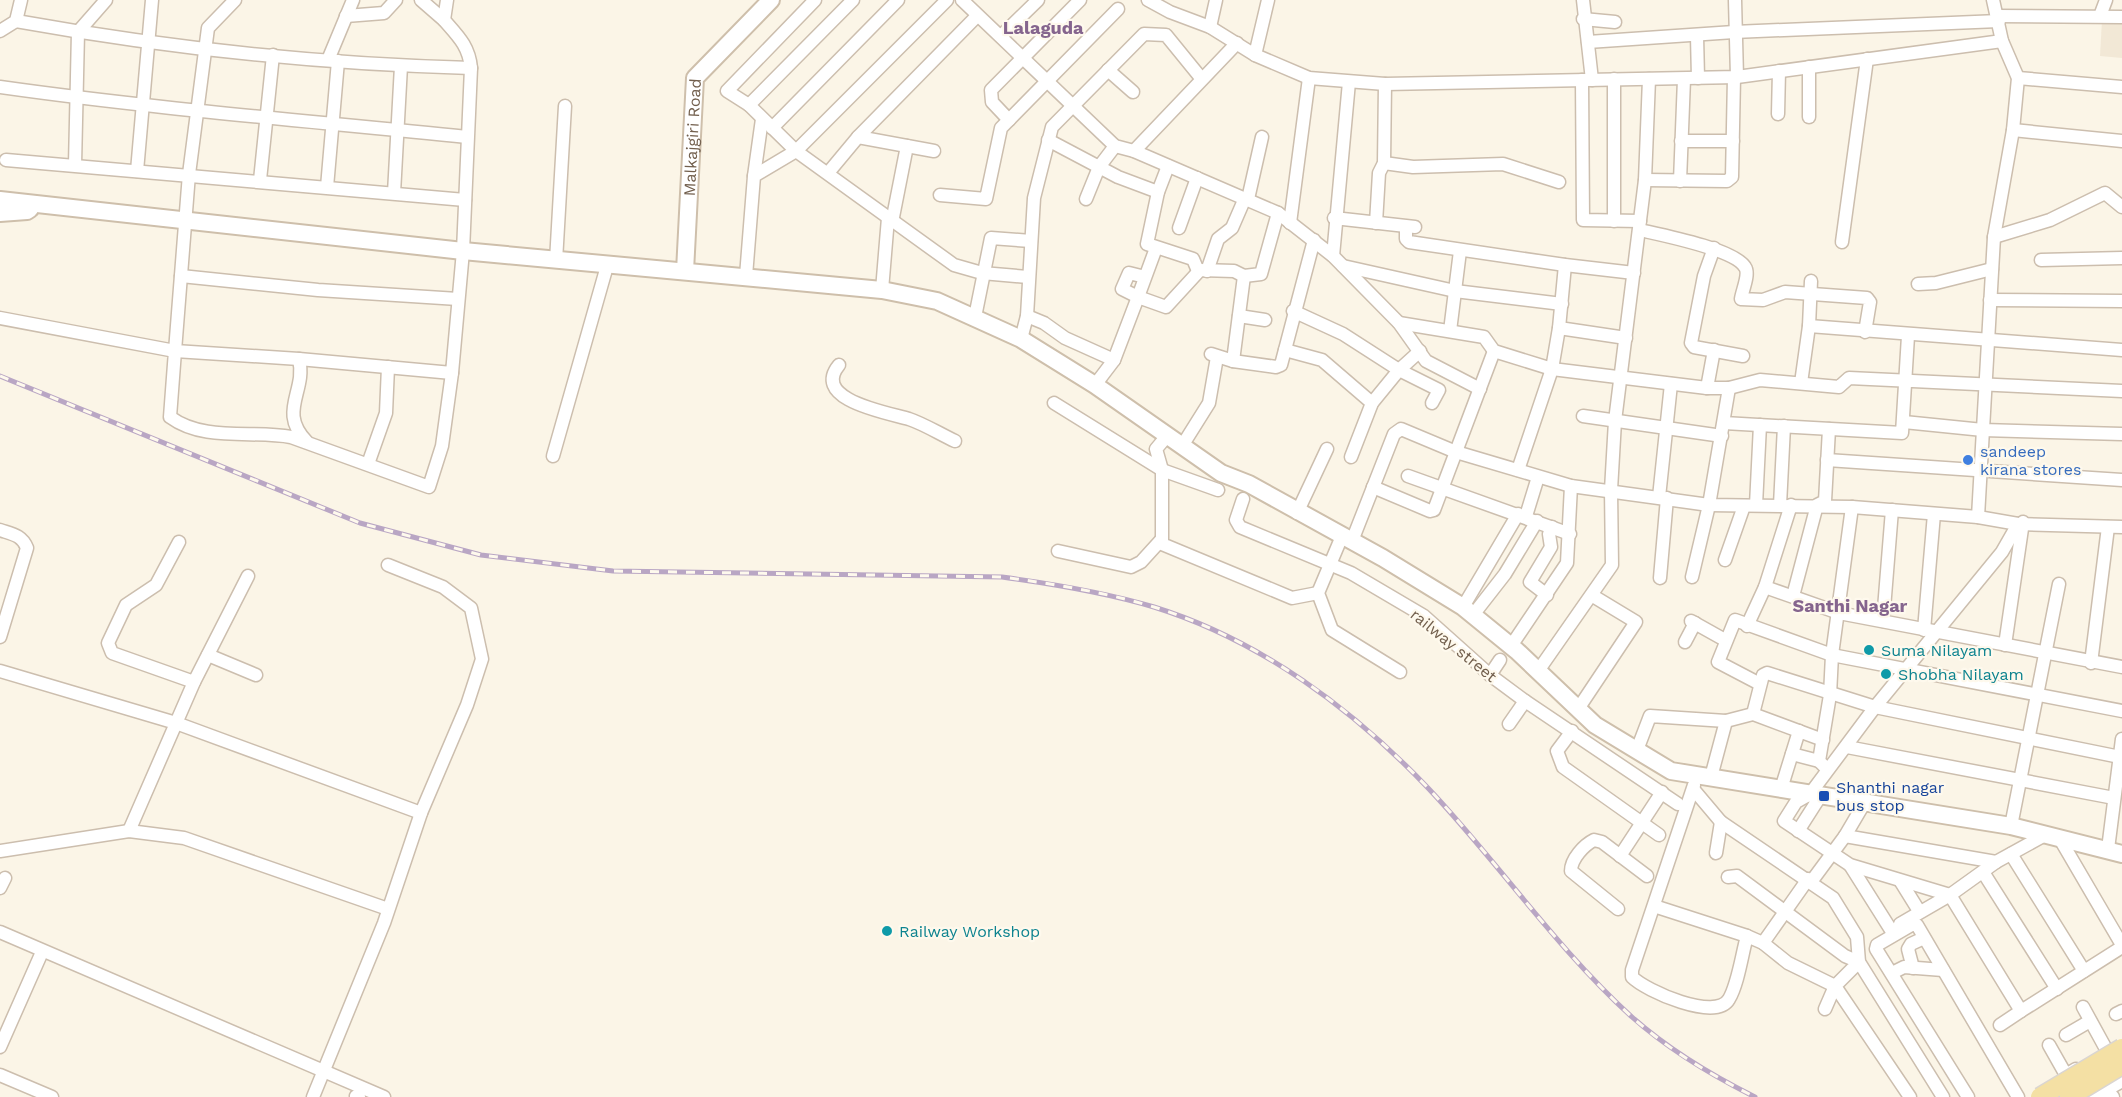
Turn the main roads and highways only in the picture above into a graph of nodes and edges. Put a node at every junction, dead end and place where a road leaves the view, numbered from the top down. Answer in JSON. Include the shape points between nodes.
{"nodes":[{"id":1,"x":766,"y":2,"type":"edge"},
{"id":2,"x":0,"y":202,"type":"edge"},
{"id":3,"x":33,"y":206,"type":"junction"},
{"id":4,"x":0,"y":212,"type":"edge"},
{"id":5,"x":685,"y":271,"type":"junction"},
{"id":6,"x":2115,"y":851,"type":"edge"},
{"id":7,"x":2114,"y":1048,"type":"edge"},
{"id":8,"x":2122,"y":1065,"type":"edge"},
{"id":9,"x":2040,"y":1097,"type":"edge"},
{"id":10,"x":2069,"y":1097,"type":"edge"}],
"edges":[{"from":1,"to":5,"type":"main road","name":"Malkajgiri Road","via":[[695,78]]},
{"from":2,"to":3,"type":"main road","via":[[26,202]]},
{"from":2,"to":4,"type":"main road"},
{"from":3,"to":4,"type":"main road","via":[[27,211]]},
{"from":3,"to":5,"type":"main road"},
{"from":5,"to":6,"type":"main road","via":[[882,290],[937,301],[1021,339],[1221,472],[1347,539],[1468,611],[1595,725],[1694,782],[1712,777],[1865,802],[2011,826]]},
{"from":7,"to":9,"type":"main road","bridge":true},
{"from":8,"to":10,"type":"main road","bridge":true}]}
